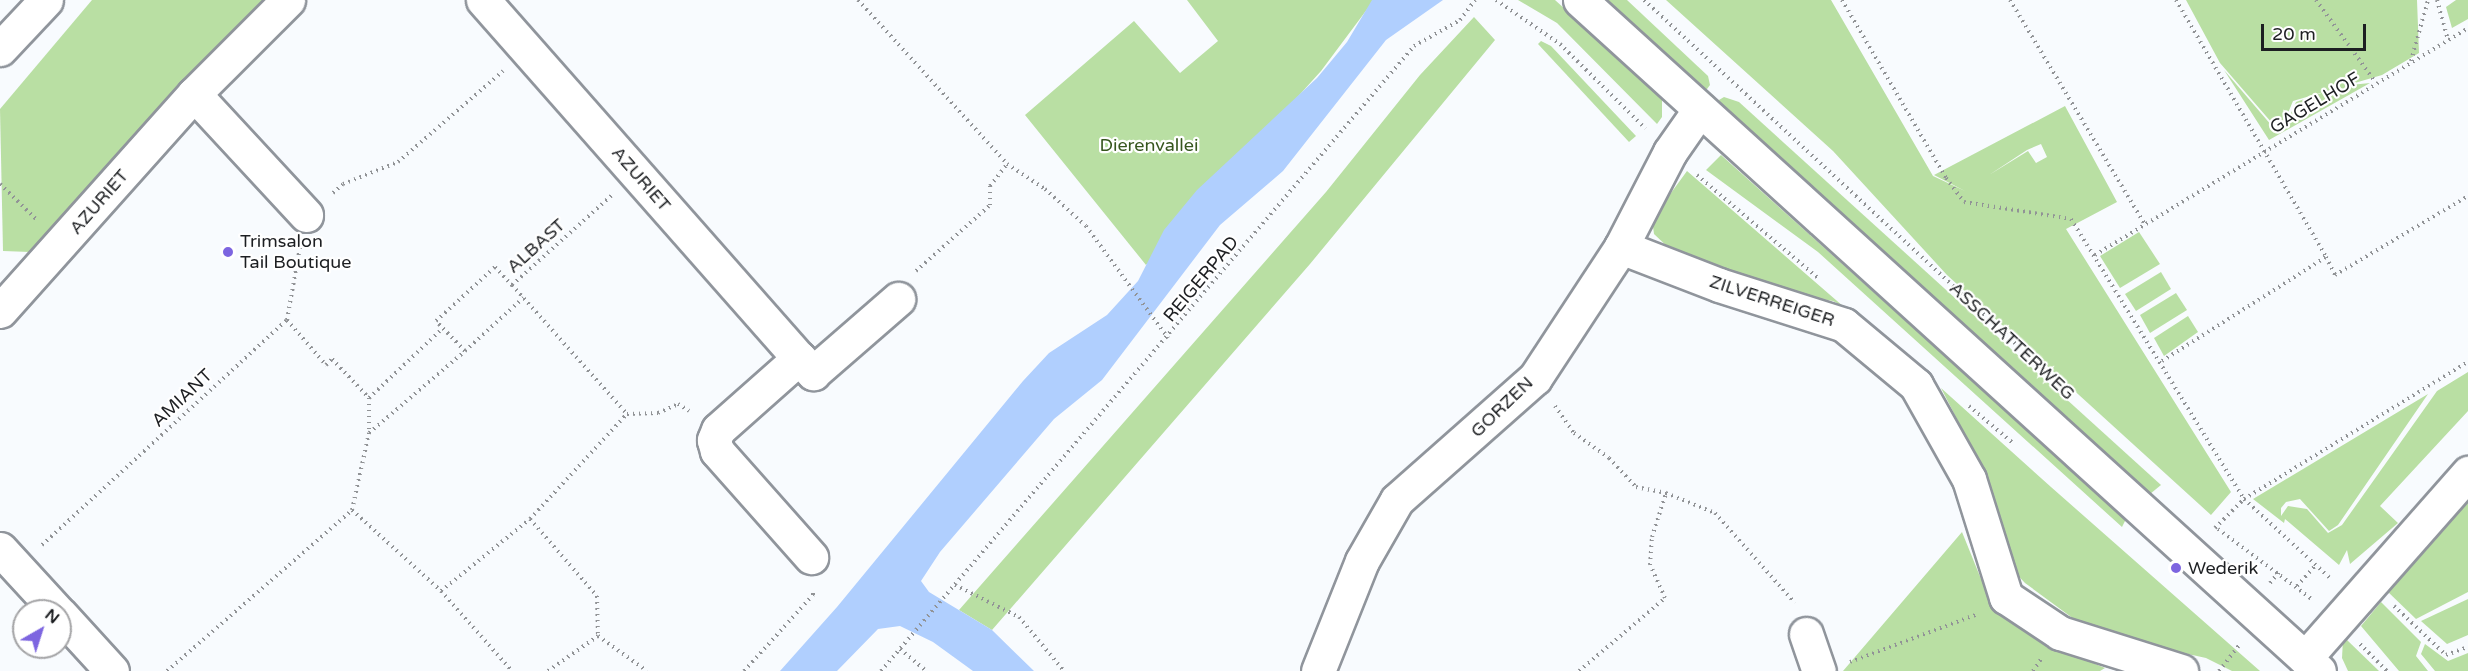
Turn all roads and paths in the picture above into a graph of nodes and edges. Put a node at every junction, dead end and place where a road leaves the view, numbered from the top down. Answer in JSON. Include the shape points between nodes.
{"nodes":[{"id":1,"x":46,"y":0,"type":"edge"},
{"id":2,"x":288,"y":0,"type":"edge"},
{"id":3,"x":483,"y":0,"type":"edge"},
{"id":4,"x":858,"y":0,"type":"edge"},
{"id":5,"x":1475,"y":0,"type":"edge"},
{"id":6,"x":1580,"y":0,"type":"edge"},
{"id":7,"x":1644,"y":0,"type":"edge"},
{"id":8,"x":1842,"y":0,"type":"edge"},
{"id":9,"x":2010,"y":0,"type":"edge"},
{"id":10,"x":2316,"y":0,"type":"edge"},
{"id":11,"x":2428,"y":0,"type":"edge"},
{"id":12,"x":2437,"y":0,"type":"edge"},
{"id":13,"x":2178,"y":1,"type":"edge"},
{"id":14,"x":2468,"y":28,"type":"edge"},
{"id":15,"x":2448,"y":40,"type":"junction"},
{"id":16,"x":0,"y":50,"type":"edge"},
{"id":17,"x":527,"y":50,"type":"junction"},
{"id":18,"x":2411,"y":62,"type":"junction"},
{"id":19,"x":2376,"y":83,"type":"junction"},
{"id":20,"x":194,"y":94,"type":"junction"},
{"id":21,"x":1700,"y":109,"type":"junction"},
{"id":22,"x":2263,"y":150,"type":"junction"},
{"id":23,"x":1007,"y":164,"type":"junction"},
{"id":24,"x":636,"y":174,"type":"junction"},
{"id":25,"x":0,"y":184,"type":"edge"},
{"id":26,"x":2468,"y":196,"type":"edge"},
{"id":27,"x":306,"y":215,"type":"junction"},
{"id":28,"x":2144,"y":223,"type":"junction"},
{"id":29,"x":62,"y":244,"type":"junction"},
{"id":30,"x":1621,"y":247,"type":"junction"},
{"id":31,"x":2095,"y":255,"type":"junction"},
{"id":32,"x":2326,"y":257,"type":"junction"},
{"id":33,"x":512,"y":285,"type":"junction"},
{"id":34,"x":523,"y":298,"type":"junction"},
{"id":35,"x":898,"y":299,"type":"joint"},
{"id":36,"x":0,"y":309,"type":"edge"},
{"id":37,"x":287,"y":320,"type":"junction"},
{"id":38,"x":443,"y":328,"type":"junction"},
{"id":39,"x":1168,"y":338,"type":"junction"},
{"id":40,"x":465,"y":351,"type":"junction"},
{"id":41,"x":799,"y":358,"type":"junction"},
{"id":42,"x":2162,"y":361,"type":"junction"},
{"id":43,"x":2468,"y":362,"type":"edge"},
{"id":44,"x":1535,"y":378,"type":"junction"},
{"id":45,"x":369,"y":398,"type":"junction"},
{"id":46,"x":2080,"y":403,"type":"dead end"},
{"id":47,"x":627,"y":414,"type":"junction"},
{"id":48,"x":718,"y":430,"type":"junction"},
{"id":49,"x":369,"y":433,"type":"junction"},
{"id":50,"x":2468,"y":473,"type":"edge"},
{"id":51,"x":1666,"y":493,"type":"junction"},
{"id":52,"x":2244,"y":499,"type":"junction"},
{"id":53,"x":352,"y":510,"type":"junction"},
{"id":54,"x":530,"y":519,"type":"junction"},
{"id":55,"x":812,"y":557,"type":"joint"},
{"id":56,"x":9,"y":559,"type":"edge"},
{"id":57,"x":2316,"y":565,"type":"junction"},
{"id":58,"x":955,"y":585,"type":"junction"},
{"id":59,"x":2297,"y":586,"type":"junction"},
{"id":60,"x":441,"y":591,"type":"junction"},
{"id":61,"x":2006,"y":597,"type":"junction"},
{"id":62,"x":45,"y":599,"type":"edge"},
{"id":63,"x":2354,"y":602,"type":"junction"},
{"id":64,"x":72,"y":628,"type":"edge"},
{"id":65,"x":1806,"y":634,"type":"joint"},
{"id":66,"x":598,"y":636,"type":"junction"},
{"id":67,"x":2234,"y":640,"type":"dead end"},
{"id":68,"x":2468,"y":647,"type":"edge"},
{"id":69,"x":900,"y":649,"type":"junction"},
{"id":70,"x":2312,"y":665,"type":"edge"},
{"id":71,"x":1315,"y":669,"type":"edge"},
{"id":72,"x":1819,"y":669,"type":"edge"},
{"id":73,"x":112,"y":671,"type":"edge"},
{"id":74,"x":167,"y":671,"type":"edge"},
{"id":75,"x":512,"y":671,"type":"edge"},
{"id":76,"x":548,"y":671,"type":"edge"},
{"id":77,"x":647,"y":671,"type":"edge"},
{"id":78,"x":744,"y":671,"type":"edge"},
{"id":79,"x":881,"y":671,"type":"edge"},
{"id":80,"x":926,"y":671,"type":"edge"},
{"id":81,"x":1064,"y":671,"type":"edge"},
{"id":82,"x":1579,"y":671,"type":"edge"},
{"id":83,"x":2181,"y":671,"type":"edge"},
{"id":84,"x":2219,"y":671,"type":"edge"},
{"id":85,"x":2387,"y":671,"type":"edge"}],
"edges":[{"from":1,"to":16,"type":"street"},
{"from":2,"to":20,"type":"street","name":"AZURIET"},
{"from":3,"to":17,"type":"street","name":"AZURIET"},
{"from":4,"to":23,"type":"path"},
{"from":5,"to":39,"type":"path","name":"REIGERPAD","via":[[1460,20],[1414,46]]},
{"from":6,"to":21,"type":"street","name":"ASSCHATTERWEG"},
{"from":7,"to":46,"type":"path","name":"ASSCHATTERWEG"},
{"from":8,"to":31,"type":"path","via":[[1946,178],[1964,202],[2071,219]]},
{"from":9,"to":28,"type":"path"},
{"from":10,"to":19,"type":"path"},
{"from":11,"to":18,"type":"path"},
{"from":12,"to":15,"type":"path"},
{"from":13,"to":22,"type":"path","name":"GAGELHOF"},
{"from":14,"to":15,"type":"path","name":"GAGELHOF"},
{"from":15,"to":18,"type":"path","name":"GAGELHOF"},
{"from":17,"to":24,"type":"street","name":"AZURIET"},
{"from":17,"to":27,"type":"path","via":[[398,162],[343,184]]},
{"from":18,"to":19,"type":"path","name":"GAGELHOF"},
{"from":19,"to":22,"type":"path","name":"GAGELHOF"},
{"from":20,"to":27,"type":"street"},
{"from":20,"to":29,"type":"street","name":"AZURIET"},
{"from":21,"to":30,"type":"street","name":"GORZEN","via":[[1670,152]]},
{"from":21,"to":70,"type":"street","name":"ASSCHATTERWEG"},
{"from":22,"to":28,"type":"path"},
{"from":22,"to":32,"type":"path"},
{"from":23,"to":35,"type":"path","via":[[990,186],[990,205],[907,280]]},
{"from":23,"to":39,"type":"path","via":[[1045,189],[1086,226]]},
{"from":24,"to":33,"type":"path","name":"ALBAST"},
{"from":24,"to":41,"type":"street","name":"AZURIET"},
{"from":25,"to":29,"type":"path"},
{"from":26,"to":32,"type":"path","via":[[2335,275]]},
{"from":27,"to":37,"type":"path"},
{"from":28,"to":31,"type":"path"},
{"from":29,"to":36,"type":"street","name":"AZURIET"},
{"from":30,"to":44,"type":"street","name":"GORZEN"},
{"from":30,"to":61,"type":"street","name":"ZILVERREIGER","via":[[1719,285],[1844,325],[1916,385],[1969,479]]},
{"from":31,"to":42,"type":"path"},
{"from":32,"to":42,"type":"path"},
{"from":33,"to":34,"type":"path"},
{"from":33,"to":38,"type":"path","name":"ALBAST","via":[[495,267],[436,321]]},
{"from":34,"to":40,"type":"path","name":"ALBAST"},
{"from":34,"to":47,"type":"path"},
{"from":35,"to":41,"type":"street","name":"AZURIET","via":[[813,373]]},
{"from":37,"to":45,"type":"path","via":[[326,365],[332,359]]},
{"from":37,"to":56,"type":"path","name":"AMIANT"},
{"from":38,"to":40,"type":"path"},
{"from":38,"to":45,"type":"path","name":"ALBAST"},
{"from":39,"to":58,"type":"path","name":"REIGERPAD"},
{"from":40,"to":49,"type":"path","name":"ALBAST"},
{"from":41,"to":48,"type":"street"},
{"from":42,"to":52,"type":"path"},
{"from":43,"to":52,"type":"path"},
{"from":44,"to":51,"type":"path","via":[[1574,433],[1609,458],[1636,487]]},
{"from":44,"to":71,"type":"street","name":"GORZEN","via":[[1397,500],[1362,561]]},
{"from":45,"to":49,"type":"path"},
{"from":47,"to":48,"type":"path","via":[[658,413],[678,404]]},
{"from":47,"to":54,"type":"path"},
{"from":48,"to":55,"type":"street","via":[[714,440],[717,451]]},
{"from":49,"to":53,"type":"path"},
{"from":50,"to":63,"type":"street"},
{"from":51,"to":65,"type":"path","via":[[1715,513],[1800,608]]},
{"from":51,"to":82,"type":"path","via":[[1652,537],[1650,566],[1665,598]]},
{"from":52,"to":57,"type":"path"},
{"from":52,"to":59,"type":"path","via":[[2213,526]]},
{"from":53,"to":60,"type":"path"},
{"from":53,"to":74,"type":"path"},
{"from":54,"to":60,"type":"path"},
{"from":54,"to":66,"type":"path","via":[[597,596]]},
{"from":55,"to":78,"type":"path","via":[[813,595]]},
{"from":56,"to":62,"type":"street"},
{"from":57,"to":59,"type":"path"},
{"from":57,"to":63,"type":"path"},
{"from":58,"to":69,"type":"path","name":"REIGERPAD"},
{"from":58,"to":81,"type":"path","via":[[1019,617]]},
{"from":59,"to":63,"type":"path"},
{"from":60,"to":75,"type":"path"},
{"from":61,"to":72,"type":"path","via":[[1981,613],[1854,662]]},
{"from":61,"to":83,"type":"street","via":[[2060,633]]},
{"from":63,"to":68,"type":"path","via":[[2446,655]]},
{"from":63,"to":70,"type":"street"},
{"from":63,"to":85,"type":"path"},
{"from":64,"to":73,"type":"street"},
{"from":65,"to":72,"type":"street"},
{"from":66,"to":76,"type":"path"},
{"from":66,"to":77,"type":"path"},
{"from":67,"to":84,"type":"path","via":[[2240,645]]},
{"from":69,"to":79,"type":"path"},
{"from":69,"to":80,"type":"path"}]}
